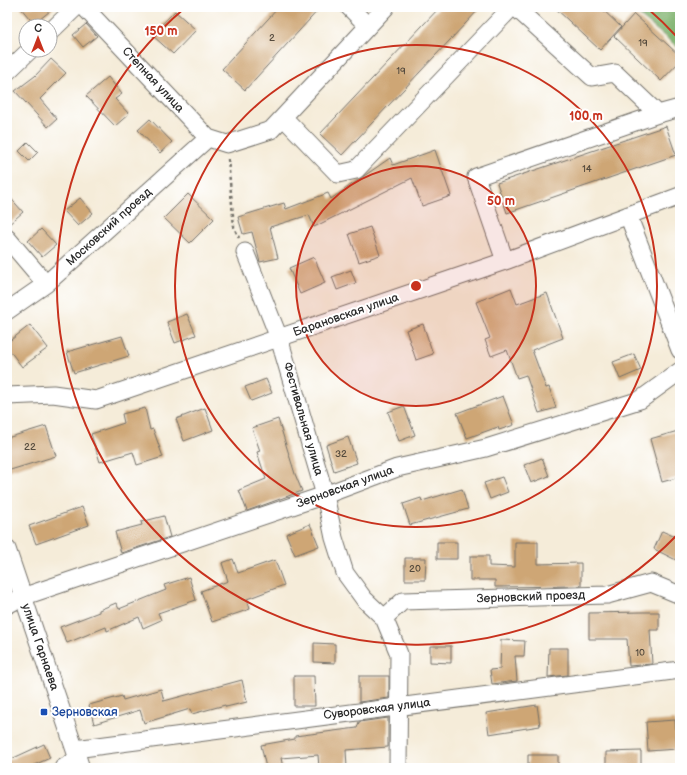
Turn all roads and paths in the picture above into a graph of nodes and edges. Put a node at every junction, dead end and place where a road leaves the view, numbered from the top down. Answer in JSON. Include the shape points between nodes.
{"nodes":[{"id":1,"x":76,"y":7,"type":"edge"},
{"id":2,"x":84,"y":7,"type":"edge"},
{"id":3,"x":349,"y":7,"type":"edge"},
{"id":4,"x":386,"y":7,"type":"edge"},
{"id":5,"x":512,"y":7,"type":"edge"},
{"id":6,"x":516,"y":7,"type":"edge"},
{"id":7,"x":58,"y":24,"type":"edge"},
{"id":8,"x":368,"y":26,"type":"junction"},
{"id":9,"x":22,"y":58,"type":"edge"},
{"id":10,"x":7,"y":72,"type":"edge"},
{"id":11,"x":680,"y":108,"type":"edge"},
{"id":12,"x":658,"y":114,"type":"junction"},
{"id":13,"x":282,"y":117,"type":"junction"},
{"id":14,"x":208,"y":138,"type":"junction"},
{"id":15,"x":227,"y":144,"type":"junction"},
{"id":16,"x":680,"y":196,"type":"edge"},
{"id":17,"x":628,"y":215,"type":"junction"},
{"id":18,"x":7,"y":238,"type":"edge"},
{"id":19,"x":245,"y":252,"type":"joint"},
{"id":20,"x":505,"y":261,"type":"junction"},
{"id":21,"x":46,"y":284,"type":"junction"},
{"id":22,"x":7,"y":311,"type":"edge"},
{"id":23,"x":279,"y":338,"type":"junction"},
{"id":24,"x":680,"y":350,"type":"edge"},
{"id":25,"x":680,"y":371,"type":"edge"},
{"id":26,"x":7,"y":396,"type":"edge"},
{"id":27,"x":325,"y":495,"type":"junction"},
{"id":28,"x":7,"y":549,"type":"edge"},
{"id":29,"x":680,"y":595,"type":"edge"},
{"id":30,"x":22,"y":598,"type":"junction"},
{"id":31,"x":7,"y":605,"type":"edge"},
{"id":32,"x":384,"y":618,"type":"junction"},
{"id":33,"x":680,"y":670,"type":"edge"},
{"id":34,"x":398,"y":706,"type":"junction"},
{"id":35,"x":78,"y":759,"type":"edge"},
{"id":36,"x":63,"y":768,"type":"edge"},
{"id":37,"x":398,"y":768,"type":"edge"}],
"edges":[{"from":1,"to":7,"type":"street"},
{"from":2,"to":14,"type":"street","name":"Степная улица"},
{"from":3,"to":8,"type":"street"},
{"from":4,"to":8,"type":"street"},
{"from":5,"to":13,"type":"street","via":[[356,170],[338,174]]},
{"from":6,"to":12,"type":"street","via":[[592,77],[615,73]]},
{"from":8,"to":13,"type":"street"},
{"from":9,"to":10,"type":"street"},
{"from":11,"to":12,"type":"street"},
{"from":12,"to":20,"type":"street","via":[[476,177]]},
{"from":13,"to":15,"type":"street","via":[[271,130]]},
{"from":14,"to":15,"type":"street","name":"Степная улица"},
{"from":14,"to":21,"type":"street","name":"Московский проезд"},
{"from":15,"to":19,"type":"path","via":[[234,227]]},
{"from":16,"to":17,"type":"street","name":"Барановская улица"},
{"from":17,"to":20,"type":"street","name":"Барановская улица"},
{"from":17,"to":24,"type":"street"},
{"from":18,"to":21,"type":"street"},
{"from":19,"to":23,"type":"street","name":"Фестивальная улица"},
{"from":20,"to":23,"type":"street","name":"Барановская улица"},
{"from":21,"to":22,"type":"street","name":"Московский проезд"},
{"from":23,"to":26,"type":"street","name":"Барановская улица","via":[[96,400],[53,394]]},
{"from":23,"to":27,"type":"street","name":"Фестивальная улица"},
{"from":25,"to":27,"type":"street","name":"Зерновская улица","via":[[640,400],[486,448],[397,468]]},
{"from":27,"to":30,"type":"street","name":"Зерновская улица"},
{"from":27,"to":32,"type":"street","name":"Фестивальная улица","via":[[345,573],[364,599]]},
{"from":28,"to":30,"type":"street","name":"улица Гарнаева"},
{"from":29,"to":32,"type":"street","name":"Зерновский проезд","via":[[651,583],[607,595],[402,601]]},
{"from":30,"to":31,"type":"street","name":"Зерновская улица"},
{"from":30,"to":35,"type":"street","name":"улица Гарнаева"},
{"from":32,"to":34,"type":"street","name":"Фестивальная улица","via":[[399,654]]},
{"from":33,"to":34,"type":"street","name":"Суворовская улица"},
{"from":34,"to":35,"type":"street","name":"Суворовская улица"},
{"from":34,"to":37,"type":"street","name":"Фестивальная улица"},
{"from":35,"to":36,"type":"street","name":"Суворовская улица"}]}
